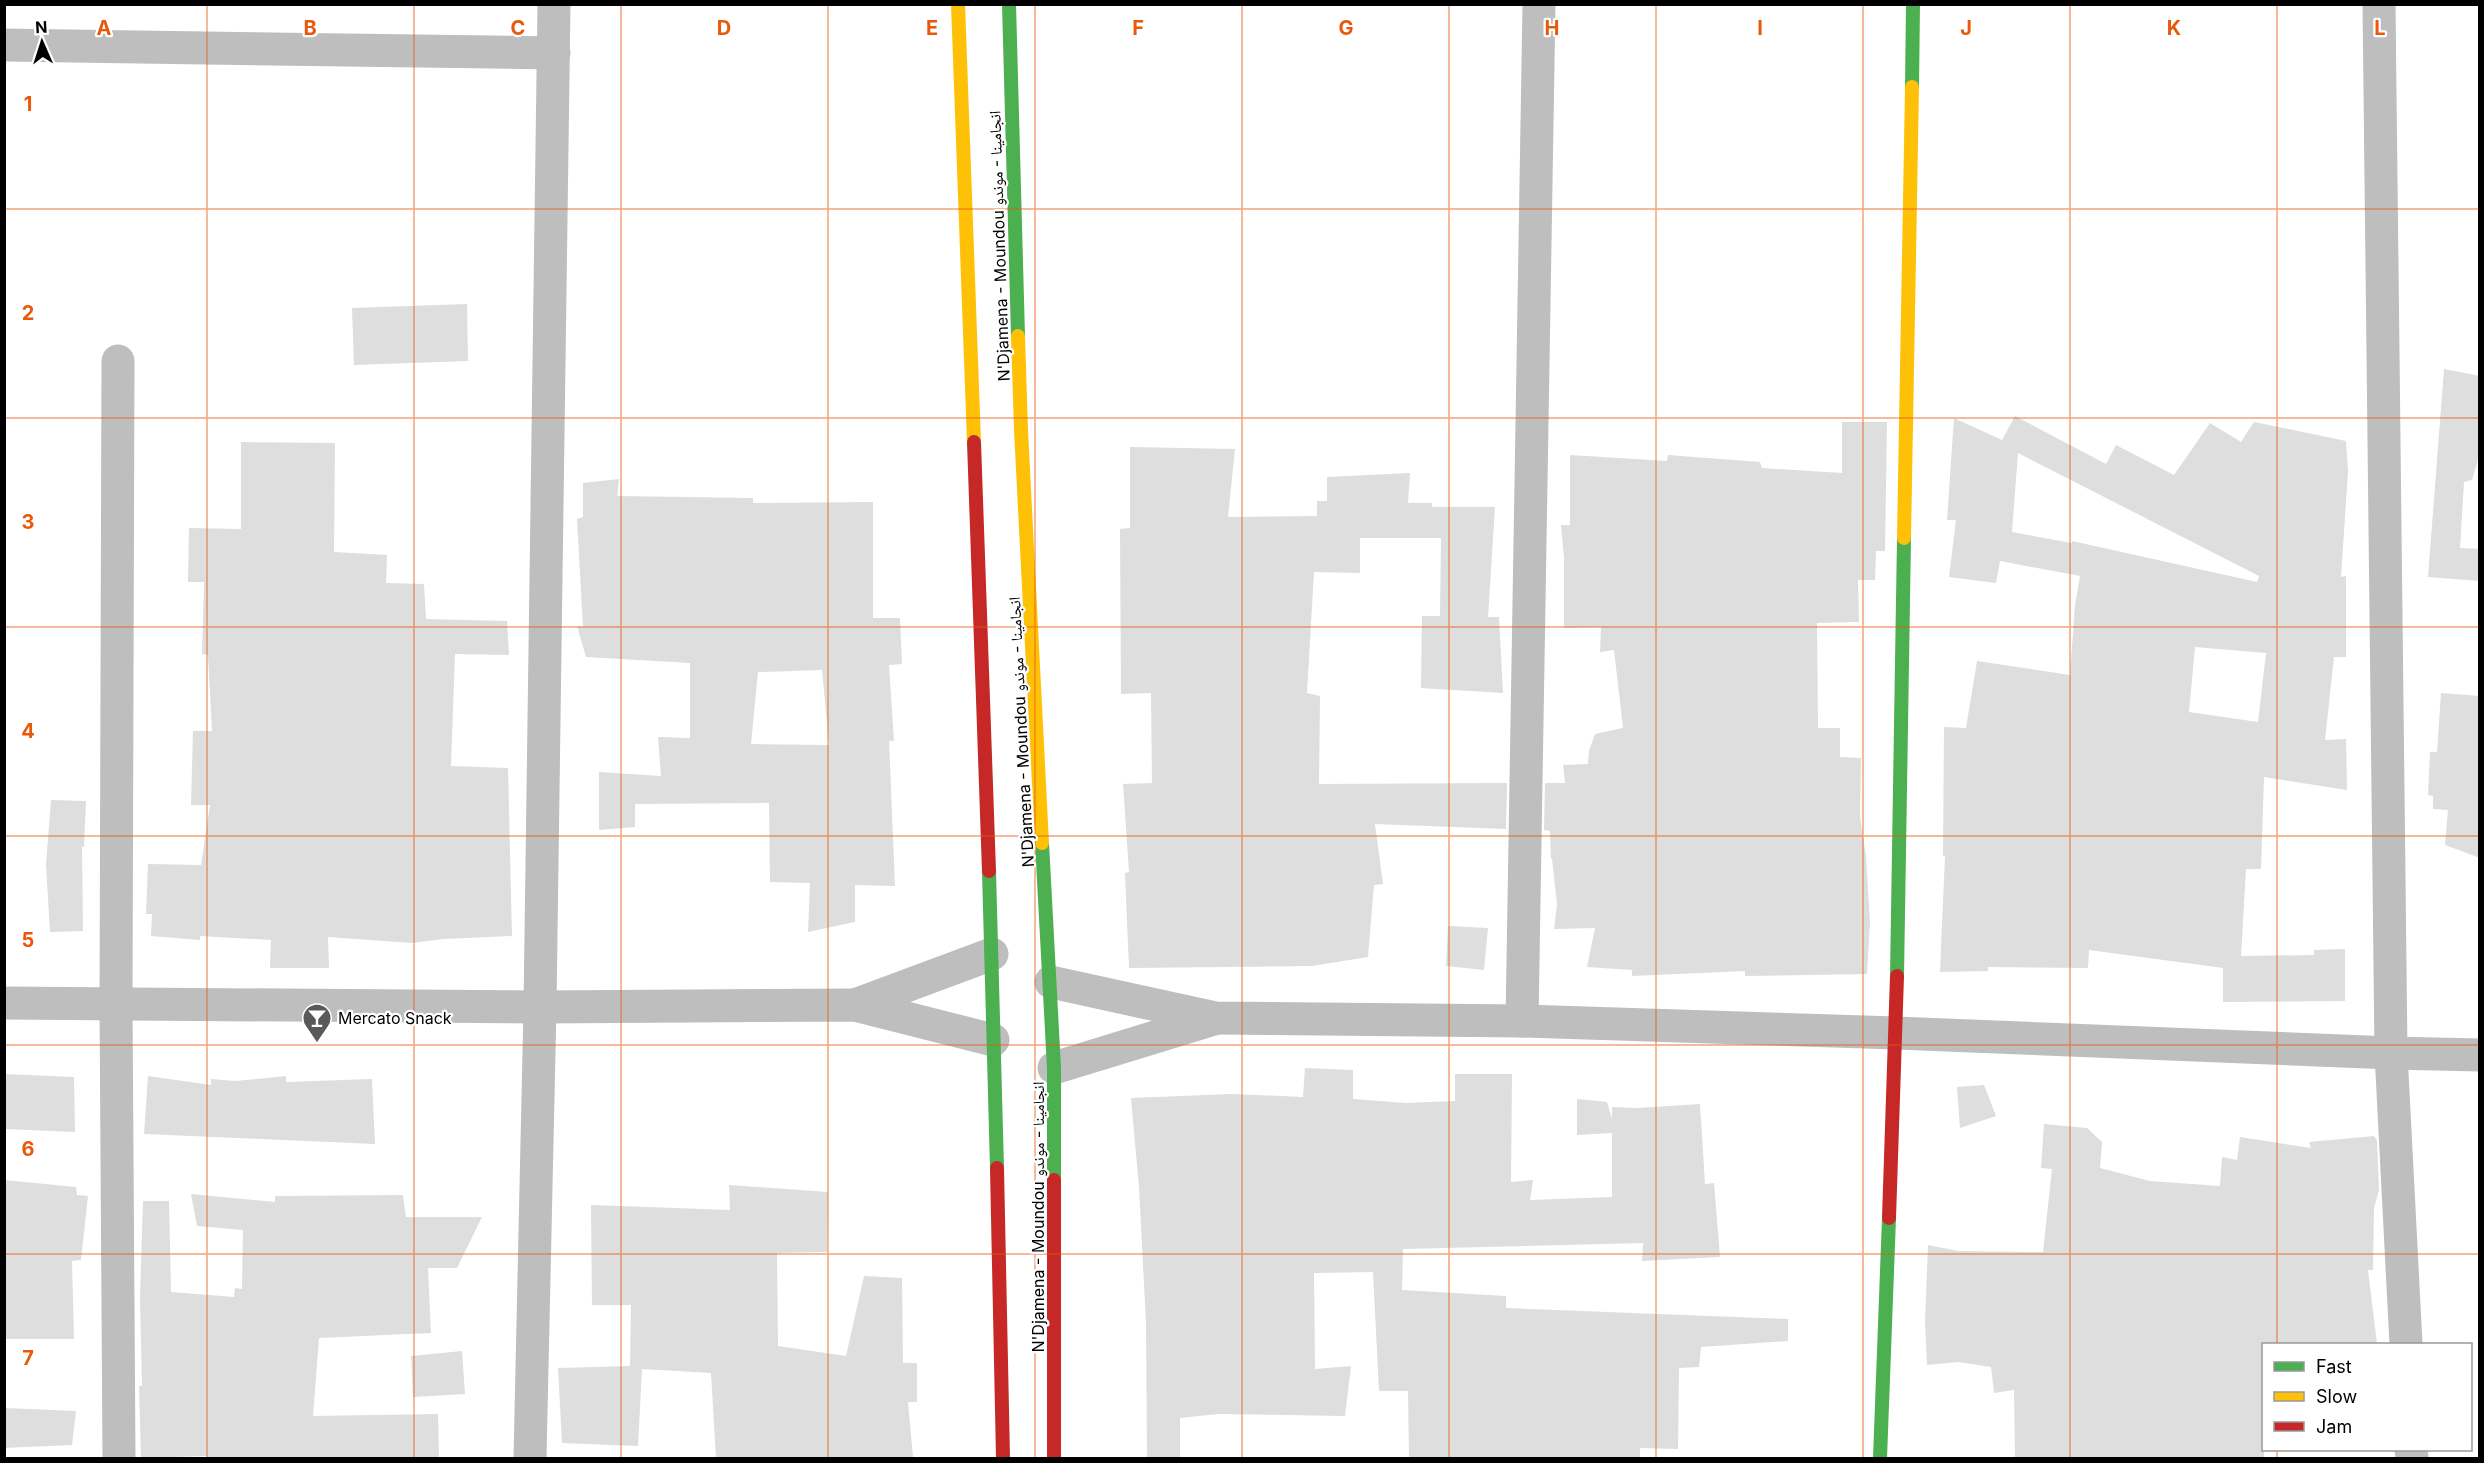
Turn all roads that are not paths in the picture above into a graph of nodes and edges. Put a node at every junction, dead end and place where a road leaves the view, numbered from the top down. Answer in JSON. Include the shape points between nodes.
{"nodes":[{"id":1,"x":554,"y":4,"type":"edge"},
{"id":2,"x":958,"y":4,"type":"edge"},
{"id":3,"x":1009,"y":4,"type":"edge"},
{"id":4,"x":1539,"y":4,"type":"edge"},
{"id":5,"x":1912,"y":4,"type":"edge"},
{"id":6,"x":2379,"y":4,"type":"edge"},
{"id":7,"x":4,"y":45,"type":"edge"},
{"id":8,"x":554,"y":54,"type":"junction"},
{"id":9,"x":118,"y":361,"type":"dead end"},
{"id":10,"x":992,"y":954,"type":"junction"},
{"id":11,"x":1051,"y":982,"type":"junction"},
{"id":12,"x":4,"y":1002,"type":"edge"},
{"id":13,"x":116,"y":1004,"type":"junction"},
{"id":14,"x":855,"y":1005,"type":"junction"},
{"id":15,"x":540,"y":1007,"type":"junction"},
{"id":16,"x":1216,"y":1018,"type":"junction"},
{"id":17,"x":1522,"y":1021,"type":"junction"},
{"id":18,"x":1896,"y":1033,"type":"junction"},
{"id":19,"x":993,"y":1040,"type":"junction"},
{"id":20,"x":2391,"y":1053,"type":"junction"},
{"id":21,"x":2480,"y":1055,"type":"edge"},
{"id":22,"x":1054,"y":1068,"type":"junction"},
{"id":23,"x":2406,"y":1343,"type":"edge"},
{"id":24,"x":119,"y":1458,"type":"edge"},
{"id":25,"x":530,"y":1458,"type":"edge"},
{"id":26,"x":1003,"y":1458,"type":"edge"},
{"id":27,"x":1054,"y":1458,"type":"edge"},
{"id":28,"x":1880,"y":1458,"type":"edge"}],
"edges":[{"from":1,"to":8,"type":"street"},
{"from":2,"to":10,"type":"main road","name":"N'Djamena - Moundou انجامينا - موندو"},
{"from":3,"to":11,"type":"main road","name":"N'Djamena - Moundou انجامينا - موندو","via":[[1021,430]]},
{"from":4,"to":17,"type":"street"},
{"from":5,"to":18,"type":"main road"},
{"from":6,"to":20,"type":"street"},
{"from":7,"to":8,"type":"street"},
{"from":8,"to":15,"type":"street"},
{"from":9,"to":13,"type":"street"},
{"from":10,"to":14,"type":"street"},
{"from":10,"to":19,"type":"main road","name":"N'Djamena - Moundou انجامينا - موندو"},
{"from":11,"to":16,"type":"street"},
{"from":11,"to":22,"type":"main road","name":"N'Djamena - Moundou انجامينا - موندو"},
{"from":12,"to":13,"type":"street"},
{"from":13,"to":15,"type":"street"},
{"from":13,"to":24,"type":"street"},
{"from":14,"to":15,"type":"street"},
{"from":14,"to":19,"type":"street"},
{"from":15,"to":25,"type":"street"},
{"from":16,"to":17,"type":"street"},
{"from":16,"to":22,"type":"street"},
{"from":17,"to":18,"type":"street"},
{"from":18,"to":20,"type":"street"},
{"from":18,"to":28,"type":"main road"},
{"from":19,"to":26,"type":"main road","name":"N'Djamena - Moundou انجامينا - موندو"},
{"from":20,"to":21,"type":"street"},
{"from":20,"to":23,"type":"street"},
{"from":22,"to":27,"type":"main road","name":"N'Djamena - Moundou انجامينا - موندو"}]}
